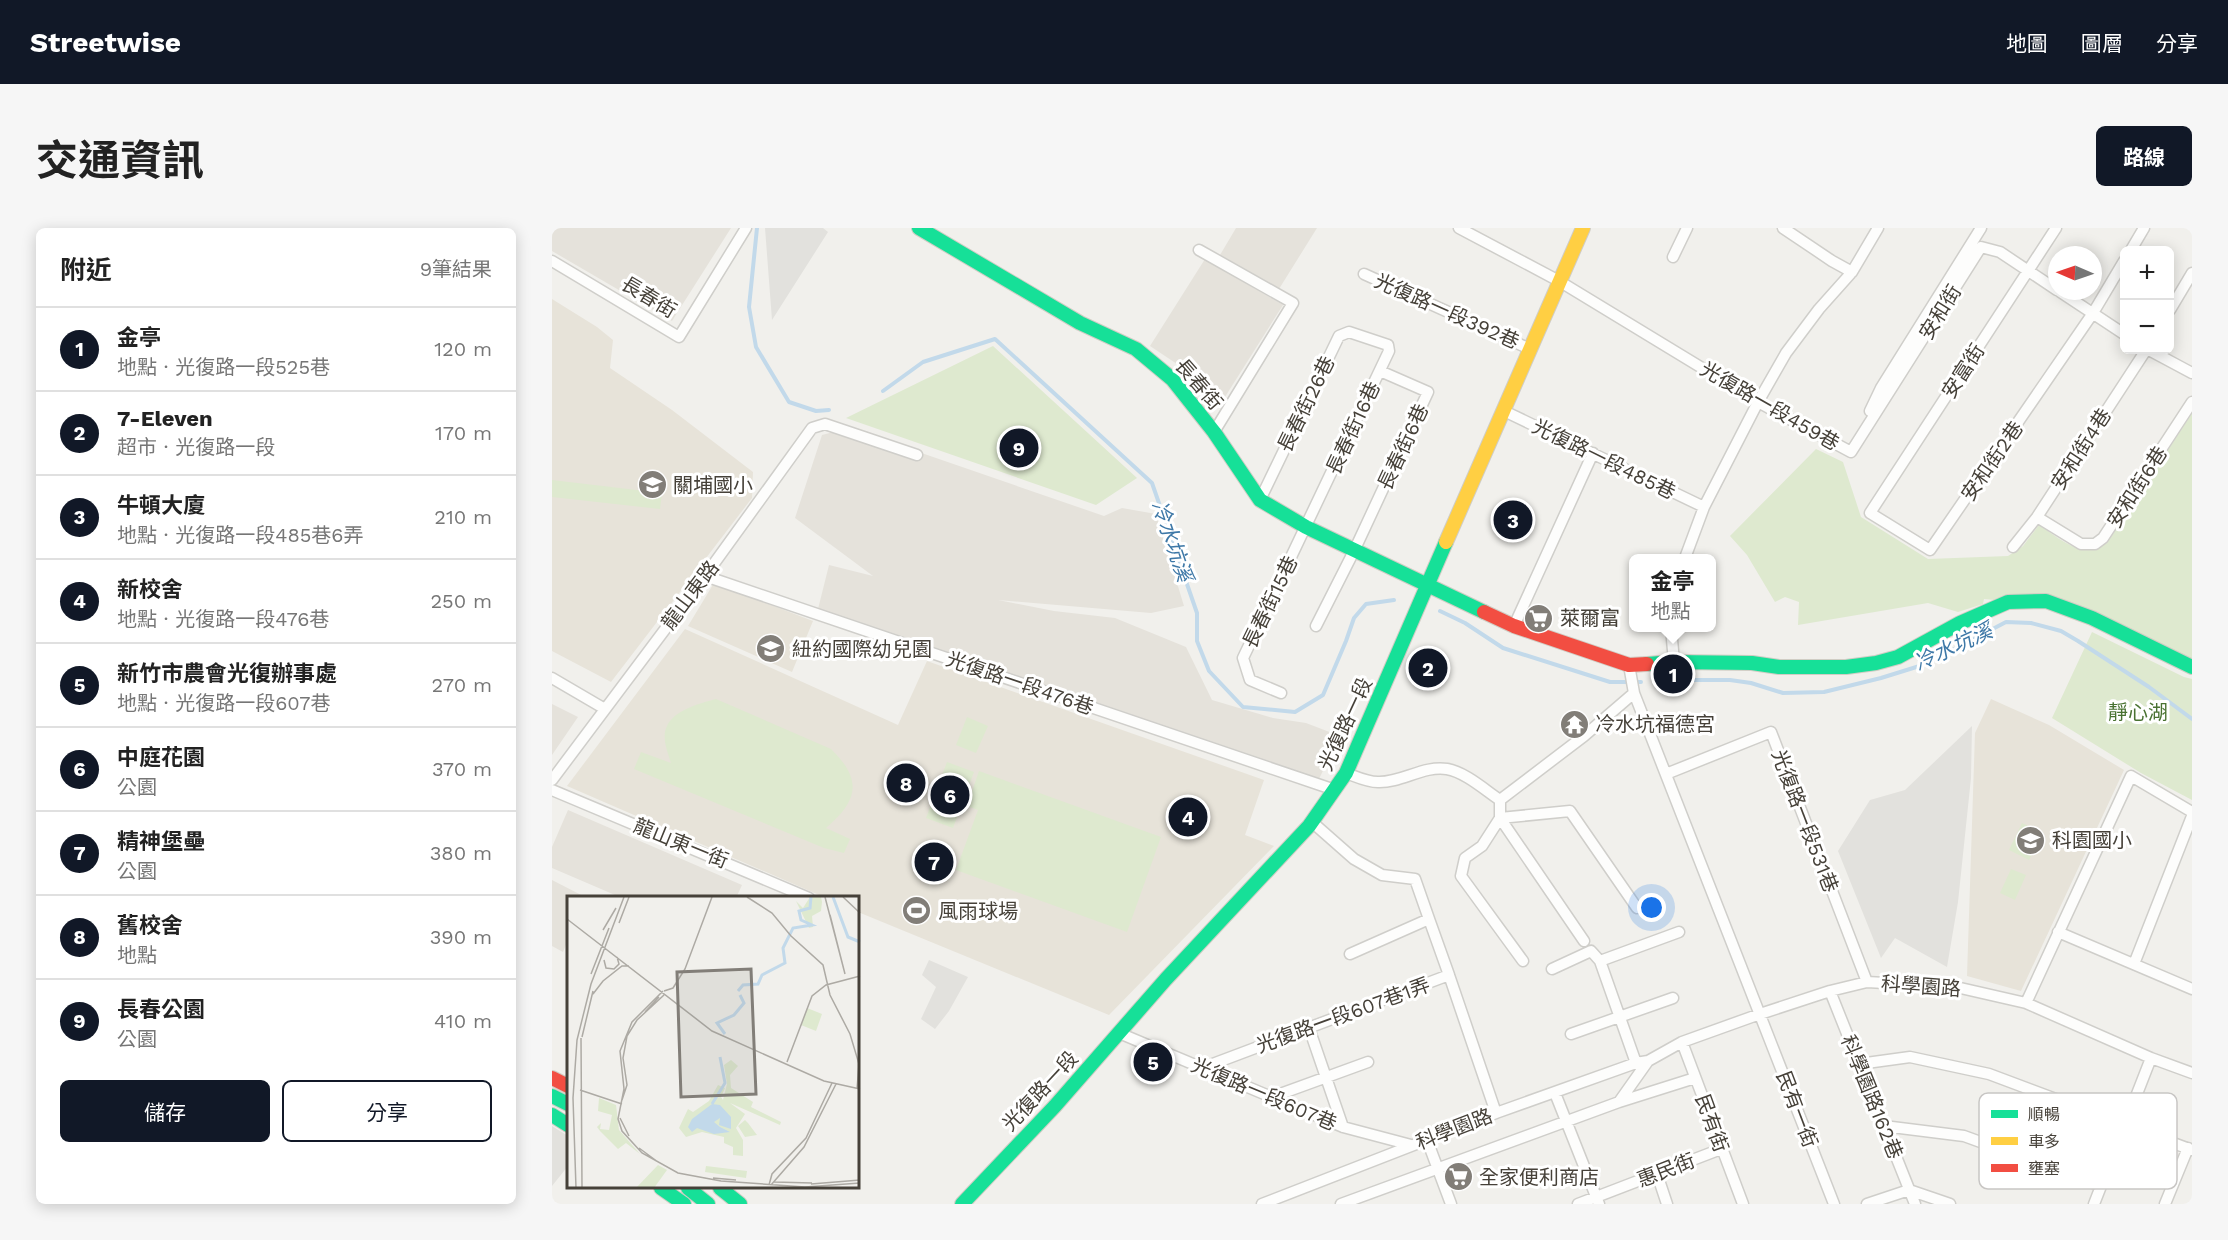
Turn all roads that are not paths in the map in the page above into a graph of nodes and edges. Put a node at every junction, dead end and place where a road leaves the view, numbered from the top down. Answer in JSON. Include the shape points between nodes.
{"nodes":[{"id":1,"x":746,"y":228,"type":"edge"},
{"id":2,"x":919,"y":228,"type":"edge"},
{"id":3,"x":1458,"y":228,"type":"edge"},
{"id":4,"x":1583,"y":228,"type":"edge"},
{"id":5,"x":1687,"y":228,"type":"edge"},
{"id":6,"x":1783,"y":228,"type":"edge"},
{"id":7,"x":1878,"y":228,"type":"edge"},
{"id":8,"x":1981,"y":228,"type":"edge"},
{"id":9,"x":2056,"y":228,"type":"edge"},
{"id":10,"x":2144,"y":228,"type":"edge"},
{"id":11,"x":2133,"y":246,"type":"edge"},
{"id":12,"x":1199,"y":250,"type":"dead end"},
{"id":13,"x":1673,"y":257,"type":"dead end"},
{"id":14,"x":552,"y":261,"type":"edge"},
{"id":15,"x":2120,"y":268,"type":"edge"},
{"id":16,"x":2028,"y":271,"type":"junction"},
{"id":17,"x":1852,"y":272,"type":"junction"},
{"id":18,"x":2192,"y":273,"type":"edge"},
{"id":19,"x":1364,"y":274,"type":"dead end"},
{"id":20,"x":1559,"y":281,"type":"junction"},
{"id":21,"x":2048,"y":284,"type":"edge"},
{"id":22,"x":2073,"y":300,"type":"edge"},
{"id":23,"x":2174,"y":302,"type":"edge"},
{"id":24,"x":2093,"y":313,"type":"junction"},
{"id":25,"x":2120,"y":331,"type":"edge"},
{"id":26,"x":1370,"y":338,"type":"joint"},
{"id":27,"x":1530,"y":349,"type":"junction"},
{"id":28,"x":2144,"y":354,"type":"edge"},
{"id":29,"x":2155,"y":354,"type":"edge"},
{"id":30,"x":1380,"y":371,"type":"junction"},
{"id":31,"x":2192,"y":373,"type":"edge"},
{"id":32,"x":1758,"y":402,"type":"junction"},
{"id":33,"x":2192,"y":402,"type":"edge"},
{"id":34,"x":1504,"y":411,"type":"junction"},
{"id":35,"x":1214,"y":432,"type":"junction"},
{"id":36,"x":1851,"y":452,"type":"junction"},
{"id":37,"x":1593,"y":453,"type":"junction"},
{"id":38,"x":917,"y":455,"type":"dead end"},
{"id":39,"x":1260,"y":500,"type":"junction"},
{"id":40,"x":1704,"y":507,"type":"junction"},
{"id":41,"x":1870,"y":513,"type":"joint"},
{"id":42,"x":2037,"y":517,"type":"junction"},
{"id":43,"x":1306,"y":527,"type":"junction"},
{"id":44,"x":2013,"y":547,"type":"dead end"},
{"id":45,"x":1355,"y":549,"type":"junction"},
{"id":46,"x":1686,"y":554,"type":"edge"},
{"id":47,"x":705,"y":576,"type":"junction"},
{"id":48,"x":1428,"y":586,"type":"junction"},
{"id":49,"x":1316,"y":626,"type":"dead end"},
{"id":50,"x":1514,"y":626,"type":"junction"},
{"id":51,"x":1671,"y":632,"type":"edge"},
{"id":52,"x":1674,"y":662,"type":"junction"},
{"id":53,"x":1629,"y":665,"type":"junction"},
{"id":54,"x":2192,"y":668,"type":"edge"},
{"id":55,"x":552,"y":678,"type":"edge"},
{"id":56,"x":1281,"y":693,"type":"dead end"},
{"id":57,"x":1634,"y":693,"type":"junction"},
{"id":58,"x":605,"y":709,"type":"junction"},
{"id":59,"x":1347,"y":773,"type":"junction"},
{"id":60,"x":1666,"y":774,"type":"junction"},
{"id":61,"x":552,"y":780,"type":"edge"},
{"id":62,"x":552,"y":790,"type":"edge"},
{"id":63,"x":1335,"y":790,"type":"junction"},
{"id":64,"x":1500,"y":800,"type":"junction"},
{"id":65,"x":2192,"y":814,"type":"edge"},
{"id":66,"x":1500,"y":818,"type":"junction"},
{"id":67,"x":1312,"y":822,"type":"junction"},
{"id":68,"x":804,"y":896,"type":"edge"},
{"id":69,"x":1637,"y":908,"type":"dead end"},
{"id":70,"x":1429,"y":920,"type":"junction"},
{"id":71,"x":1679,"y":932,"type":"dead end"},
{"id":72,"x":2058,"y":932,"type":"junction"},
{"id":73,"x":1584,"y":941,"type":"dead end"},
{"id":74,"x":1350,"y":954,"type":"dead end"},
{"id":75,"x":1523,"y":961,"type":"dead end"},
{"id":76,"x":1600,"y":961,"type":"junction"},
{"id":77,"x":2134,"y":964,"type":"junction"},
{"id":78,"x":1552,"y":969,"type":"dead end"},
{"id":79,"x":1449,"y":975,"type":"junction"},
{"id":80,"x":1867,"y":982,"type":"junction"},
{"id":81,"x":2192,"y":989,"type":"edge"},
{"id":82,"x":1830,"y":991,"type":"junction"},
{"id":83,"x":1673,"y":998,"type":"dead end"},
{"id":84,"x":2026,"y":1003,"type":"junction"},
{"id":85,"x":1760,"y":1014,"type":"junction"},
{"id":86,"x":1620,"y":1017,"type":"junction"},
{"id":87,"x":1309,"y":1028,"type":"junction"},
{"id":88,"x":1119,"y":1033,"type":"junction"},
{"id":89,"x":1571,"y":1034,"type":"dead end"},
{"id":90,"x":1682,"y":1042,"type":"junction"},
{"id":91,"x":2151,"y":1058,"type":"junction"},
{"id":92,"x":1648,"y":1061,"type":"junction"},
{"id":93,"x":1368,"y":1062,"type":"dead end"},
{"id":94,"x":1636,"y":1063,"type":"junction"},
{"id":95,"x":1859,"y":1064,"type":"junction"},
{"id":96,"x":1202,"y":1068,"type":"junction"},
{"id":97,"x":2192,"y":1073,"type":"edge"},
{"id":98,"x":1695,"y":1077,"type":"junction"},
{"id":99,"x":552,"y":1078,"type":"edge"},
{"id":100,"x":1326,"y":1078,"type":"junction"},
{"id":101,"x":567,"y":1086,"type":"edge"},
{"id":102,"x":1556,"y":1093,"type":"junction"},
{"id":103,"x":2042,"y":1093,"type":"edge"},
{"id":104,"x":2137,"y":1093,"type":"edge"},
{"id":105,"x":552,"y":1096,"type":"edge"},
{"id":106,"x":1272,"y":1097,"type":"junction"},
{"id":107,"x":1619,"y":1102,"type":"junction"},
{"id":108,"x":567,"y":1104,"type":"edge"},
{"id":109,"x":1496,"y":1113,"type":"junction"},
{"id":110,"x":552,"y":1116,"type":"edge"},
{"id":111,"x":1567,"y":1122,"type":"junction"},
{"id":112,"x":567,"y":1124,"type":"edge"},
{"id":113,"x":1884,"y":1126,"type":"junction"},
{"id":114,"x":1343,"y":1127,"type":"junction"},
{"id":115,"x":1427,"y":1140,"type":"junction"},
{"id":116,"x":1979,"y":1141,"type":"edge"},
{"id":117,"x":1411,"y":1145,"type":"junction"},
{"id":118,"x":1721,"y":1149,"type":"junction"},
{"id":119,"x":2190,"y":1149,"type":"edge"},
{"id":120,"x":1438,"y":1168,"type":"junction"},
{"id":121,"x":1657,"y":1174,"type":"junction"},
{"id":122,"x":2177,"y":1178,"type":"edge"},
{"id":123,"x":663,"y":1189,"type":"edge"},
{"id":124,"x":689,"y":1189,"type":"edge"},
{"id":125,"x":721,"y":1189,"type":"edge"},
{"id":126,"x":2100,"y":1189,"type":"edge"},
{"id":127,"x":2172,"y":1189,"type":"edge"},
{"id":128,"x":1910,"y":1190,"type":"junction"},
{"id":129,"x":1597,"y":1200,"type":"edge"},
{"id":130,"x":684,"y":1204,"type":"edge"},
{"id":131,"x":708,"y":1204,"type":"edge"},
{"id":132,"x":741,"y":1204,"type":"edge"},
{"id":133,"x":962,"y":1204,"type":"edge"},
{"id":134,"x":1262,"y":1204,"type":"edge"},
{"id":135,"x":1341,"y":1204,"type":"edge"},
{"id":136,"x":1451,"y":1204,"type":"edge"},
{"id":137,"x":1578,"y":1204,"type":"edge"},
{"id":138,"x":1667,"y":1204,"type":"edge"},
{"id":139,"x":1743,"y":1204,"type":"edge"},
{"id":140,"x":1833,"y":1204,"type":"edge"},
{"id":141,"x":1867,"y":1204,"type":"edge"},
{"id":142,"x":1915,"y":1204,"type":"edge"},
{"id":143,"x":1950,"y":1204,"type":"edge"},
{"id":144,"x":2094,"y":1204,"type":"edge"},
{"id":145,"x":2165,"y":1204,"type":"edge"}],
"edges":[{"from":1,"to":14,"type":"street","name":"長春街","via":[[679,337]]},
{"from":2,"to":35,"type":"street","name":"長春街","via":[[1080,323],[1136,350],[1172,379]]},
{"from":3,"to":20,"type":"street","name":"光復路一段459巷"},
{"from":4,"to":20,"type":"street","name":"光復路一段"},
{"from":5,"to":13,"type":"street"},
{"from":6,"to":17,"type":"street"},
{"from":7,"to":17,"type":"street"},
{"from":8,"to":36,"type":"street","name":"光復路一段459巷","via":[[1881,388]]},
{"from":9,"to":16,"type":"street","name":"安富街"},
{"from":10,"to":11,"type":"street"},
{"from":12,"to":35,"type":"street","via":[[1293,303]]},
{"from":15,"to":24,"type":"street"},
{"from":16,"to":21,"type":"street","name":"安和街"},
{"from":16,"to":36,"type":"street","name":"安和街","via":[[2000,252],[1981,247]]},
{"from":16,"to":41,"type":"street","name":"安富街"},
{"from":17,"to":32,"type":"street","via":[[1786,352]]},
{"from":18,"to":23,"type":"street"},
{"from":19,"to":27,"type":"street","name":"光復路一段392巷"},
{"from":20,"to":27,"type":"street","name":"光復路一段"},
{"from":20,"to":32,"type":"street","name":"光復路一段459巷"},
{"from":22,"to":24,"type":"street","name":"安和街"},
{"from":24,"to":25,"type":"street","name":"安和街"},
{"from":24,"to":41,"type":"street","name":"安和街2巷","via":[[1930,550]]},
{"from":26,"to":30,"type":"street","name":"長春街16巷","via":[[1388,345]]},
{"from":26,"to":39,"type":"street","name":"長春街26巷","via":[[1349,332],[1339,336]]},
{"from":27,"to":34,"type":"street","name":"光復路一段"},
{"from":28,"to":42,"type":"street","name":"安和街4巷"},
{"from":29,"to":31,"type":"street"},
{"from":30,"to":43,"type":"street","name":"長春街16巷"},
{"from":30,"to":45,"type":"street","name":"長春街6巷","via":[[1428,392]]},
{"from":32,"to":36,"type":"street","name":"光復路一段459巷"},
{"from":32,"to":40,"type":"street"},
{"from":33,"to":42,"type":"street","name":"安和街6巷","via":[[2103,538],[2094,544],[2081,544]]},
{"from":34,"to":37,"type":"street","name":"光復路一段485巷"},
{"from":34,"to":48,"type":"street","name":"光復路一段"},
{"from":35,"to":39,"type":"street","name":"長春街"},
{"from":37,"to":40,"type":"street","name":"光復路一段485巷"},
{"from":37,"to":50,"type":"street"},
{"from":38,"to":47,"type":"street","name":"龍山東路","via":[[825,424],[812,428]]},
{"from":39,"to":43,"type":"street","name":"長春街"},
{"from":40,"to":46,"type":"street"},
{"from":42,"to":44,"type":"street","name":"安和街4巷"},
{"from":43,"to":45,"type":"street","name":"長春街"},
{"from":43,"to":56,"type":"street","name":"長春街15巷","via":[[1243,658],[1250,680]]},
{"from":45,"to":48,"type":"street","name":"長春街"},
{"from":45,"to":49,"type":"street"},
{"from":47,"to":58,"type":"street","name":"龍山東路"},
{"from":47,"to":63,"type":"street","name":"光復路一段476巷"},
{"from":48,"to":50,"type":"street","name":"長春街"},
{"from":48,"to":59,"type":"street","name":"光復路一段"},
{"from":50,"to":53,"type":"street","name":"長春街"},
{"from":51,"to":52,"type":"street"},
{"from":52,"to":53,"type":"street"},
{"from":52,"to":54,"type":"street","via":[[1810,668],[1876,663],[1898,657],[1967,619],[2008,602],[2046,601],[2091,618]]},
{"from":53,"to":57,"type":"street"},
{"from":55,"to":58,"type":"street"},
{"from":57,"to":60,"type":"street"},
{"from":57,"to":64,"type":"street"},
{"from":58,"to":61,"type":"street","name":"龍山東路"},
{"from":59,"to":63,"type":"street","name":"光復路一段"},
{"from":59,"to":64,"type":"street","via":[[1380,782],[1448,769]]},
{"from":60,"to":80,"type":"street","name":"光復路一段531巷","via":[[1771,732]]},
{"from":60,"to":85,"type":"street"},
{"from":62,"to":68,"type":"street","name":"龍山東一街"},
{"from":63,"to":67,"type":"street","name":"光復路一段"},
{"from":64,"to":66,"type":"street"},
{"from":65,"to":72,"type":"street","via":[[2131,776]]},
{"from":65,"to":77,"type":"street"},
{"from":66,"to":69,"type":"street","via":[[1570,811]]},
{"from":66,"to":73,"type":"street"},
{"from":66,"to":75,"type":"street","via":[[1482,846],[1465,858],[1461,876]]},
{"from":67,"to":70,"type":"street","name":"光復路一段607巷1弄","via":[[1354,859],[1382,874],[1415,879]]},
{"from":67,"to":88,"type":"street","name":"光復路一段"},
{"from":70,"to":74,"type":"street"},
{"from":70,"to":79,"type":"street","name":"光復路一段607巷1弄"},
{"from":71,"to":76,"type":"street"},
{"from":72,"to":77,"type":"street"},
{"from":72,"to":84,"type":"street"},
{"from":76,"to":78,"type":"street","via":[[1591,951]]},
{"from":76,"to":86,"type":"street"},
{"from":77,"to":81,"type":"street"},
{"from":79,"to":87,"type":"street","name":"光復路一段607巷1弄"},
{"from":79,"to":109,"type":"street"},
{"from":80,"to":82,"type":"street","name":"科學園路"},
{"from":80,"to":84,"type":"street","name":"科學園路","via":[[1956,987]]},
{"from":82,"to":85,"type":"street","name":"科學園路"},
{"from":82,"to":95,"type":"street","name":"科學園路162巷"},
{"from":83,"to":86,"type":"street"},
{"from":84,"to":91,"type":"street","name":"科學園路"},
{"from":85,"to":90,"type":"street","name":"科學園路"},
{"from":85,"to":140,"type":"street","name":"民有一街"},
{"from":86,"to":89,"type":"street"},
{"from":86,"to":94,"type":"street"},
{"from":87,"to":96,"type":"street","name":"光復路一段607巷1弄"},
{"from":87,"to":100,"type":"street"},
{"from":88,"to":96,"type":"street","name":"光復路一段607巷"},
{"from":88,"to":133,"type":"street","name":"光復路一段"},
{"from":90,"to":92,"type":"street","name":"科學園路"},
{"from":90,"to":98,"type":"street","name":"民有街"},
{"from":91,"to":97,"type":"street","name":"科學園路"},
{"from":91,"to":104,"type":"street"},
{"from":92,"to":94,"type":"street","name":"科學園路"},
{"from":92,"to":107,"type":"street","name":"科學園路"},
{"from":93,"to":100,"type":"street"},
{"from":94,"to":102,"type":"street","name":"科學園路"},
{"from":95,"to":103,"type":"street","via":[[1910,1057],[1989,1074]]},
{"from":95,"to":113,"type":"street","name":"科學園路162巷"},
{"from":96,"to":106,"type":"street","name":"光復路一段607巷"},
{"from":98,"to":107,"type":"street","name":"科學園路"},
{"from":98,"to":118,"type":"street","name":"民有街"},
{"from":99,"to":101,"type":"street"},
{"from":100,"to":106,"type":"street"},
{"from":100,"to":114,"type":"street"},
{"from":102,"to":109,"type":"street","name":"科學園路"},
{"from":102,"to":111,"type":"street"},
{"from":105,"to":108,"type":"street"},
{"from":106,"to":114,"type":"street","name":"光復路一段607巷"},
{"from":107,"to":111,"type":"street","name":"科學園路"},
{"from":109,"to":115,"type":"street","name":"科學園路"},
{"from":110,"to":112,"type":"street"},
{"from":111,"to":120,"type":"street","name":"科學園路"},
{"from":111,"to":129,"type":"street"},
{"from":113,"to":116,"type":"street"},
{"from":113,"to":128,"type":"street","name":"科學園路162巷"},
{"from":114,"to":117,"type":"street","name":"光復路一段607巷"},
{"from":115,"to":117,"type":"street","name":"科學園路"},
{"from":115,"to":120,"type":"street"},
{"from":117,"to":134,"type":"street","name":"科學園路"},
{"from":118,"to":121,"type":"street","name":"惠民街"},
{"from":118,"to":139,"type":"street","name":"民有街"},
{"from":119,"to":122,"type":"street"},
{"from":120,"to":135,"type":"street","name":"科學園路"},
{"from":120,"to":136,"type":"street"},
{"from":121,"to":129,"type":"street","name":"惠民街"},
{"from":121,"to":138,"type":"street"},
{"from":123,"to":130,"type":"street"},
{"from":124,"to":131,"type":"street"},
{"from":125,"to":132,"type":"street"},
{"from":126,"to":144,"type":"street"},
{"from":127,"to":145,"type":"street"},
{"from":128,"to":141,"type":"street"},
{"from":128,"to":142,"type":"street","name":"科學園路162巷"},
{"from":128,"to":143,"type":"street"},
{"from":129,"to":137,"type":"street","name":"惠民街"}]}
